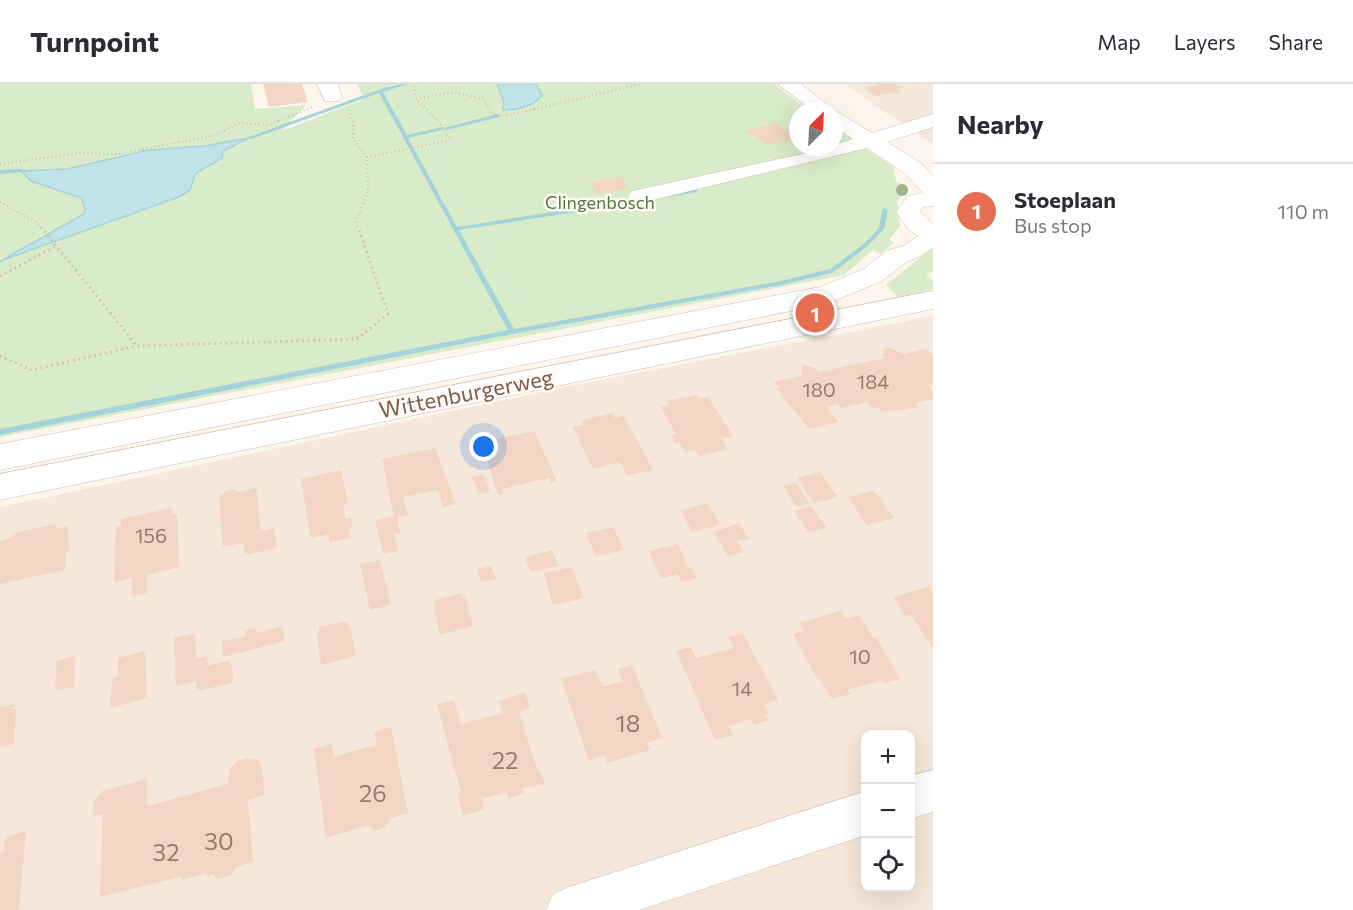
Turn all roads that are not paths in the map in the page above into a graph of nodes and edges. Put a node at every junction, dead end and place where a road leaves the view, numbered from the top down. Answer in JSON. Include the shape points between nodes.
{"nodes":[{"id":1,"x":788,"y":84,"type":"edge"},
{"id":2,"x":813,"y":102,"type":"edge"},
{"id":3,"x":933,"y":120,"type":"edge"},
{"id":4,"x":843,"y":123,"type":"edge"},
{"id":5,"x":877,"y":146,"type":"junction"},
{"id":6,"x":640,"y":196,"type":"dead end"},
{"id":7,"x":929,"y":196,"type":"edge"},
{"id":8,"x":928,"y":232,"type":"edge"},
{"id":9,"x":933,"y":300,"type":"edge"},
{"id":10,"x":0,"y":457,"type":"edge"},
{"id":11,"x":0,"y":487,"type":"edge"},
{"id":12,"x":933,"y":791,"type":"edge"},
{"id":13,"x":915,"y":796,"type":"edge"},
{"id":14,"x":861,"y":815,"type":"edge"},
{"id":15,"x":569,"y":910,"type":"edge"}],
"edges":[{"from":1,"to":2,"type":"street"},
{"from":3,"to":5,"type":"street"},
{"from":4,"to":5,"type":"street"},
{"from":5,"to":6,"type":"street","via":[[836,151]]},
{"from":5,"to":7,"type":"street"},
{"from":7,"to":8,"type":"street","via":[[909,207],[909,216]]},
{"from":8,"to":10,"type":"street","name":"Wittenburgerweg","via":[[912,251],[897,256],[873,275],[826,295]]},
{"from":9,"to":11,"type":"street","name":"Wittenburgerweg"},
{"from":12,"to":13,"type":"street"},
{"from":14,"to":15,"type":"street"}]}
